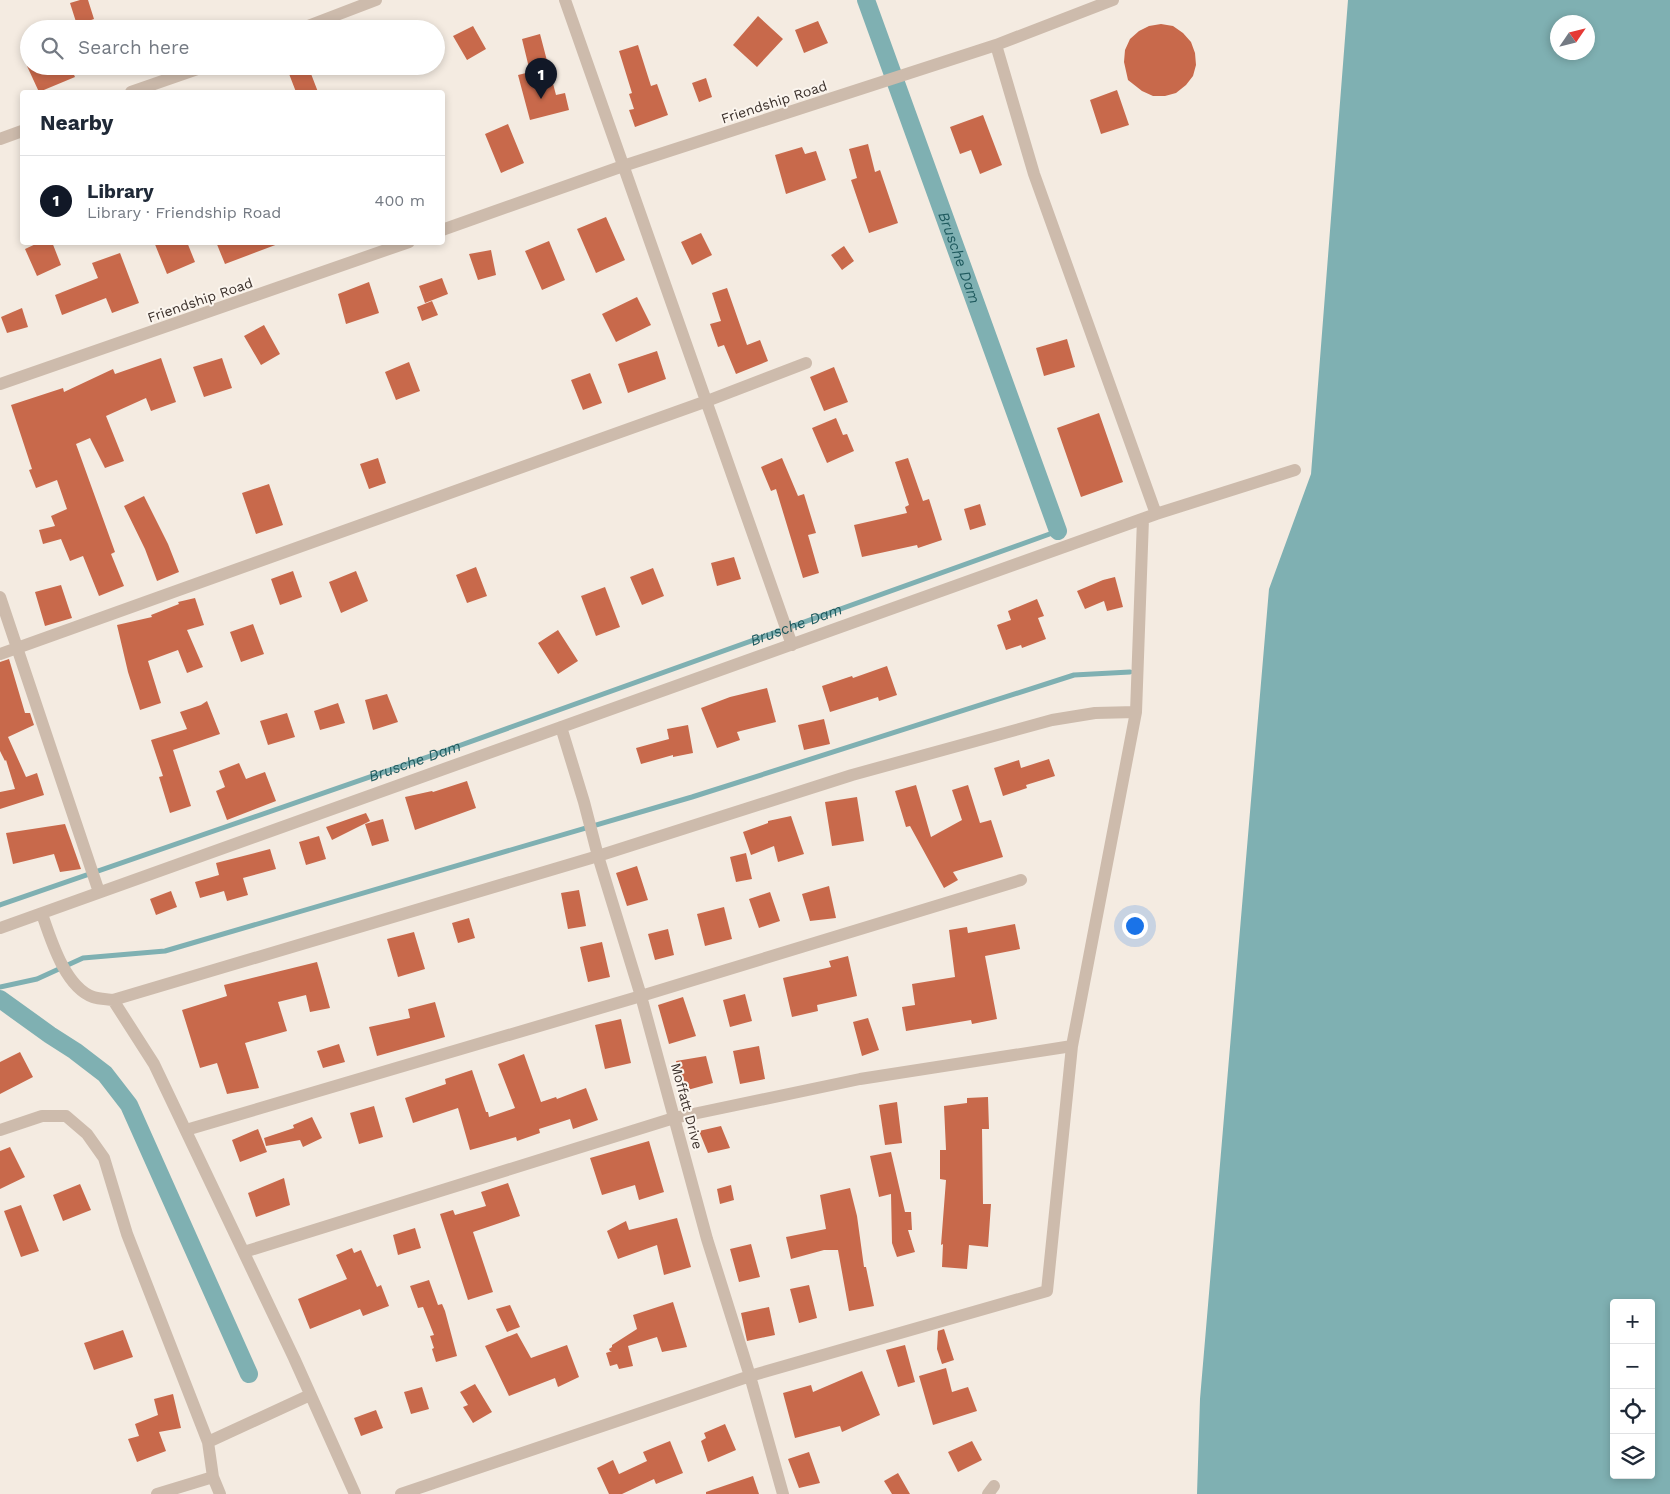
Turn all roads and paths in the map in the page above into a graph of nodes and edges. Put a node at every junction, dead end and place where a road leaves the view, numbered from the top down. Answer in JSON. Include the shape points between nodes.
{"nodes":[{"id":1,"x":376,"y":0,"type":"edge"},
{"id":2,"x":565,"y":0,"type":"edge"},
{"id":3,"x":1113,"y":0,"type":"edge"},
{"id":4,"x":324,"y":20,"type":"edge"},
{"id":5,"x":996,"y":45,"type":"junction"},
{"id":6,"x":180,"y":75,"type":"edge"},
{"id":7,"x":137,"y":90,"type":"edge"},
{"id":8,"x":20,"y":132,"type":"edge"},
{"id":9,"x":0,"y":139,"type":"edge"},
{"id":10,"x":623,"y":166,"type":"junction"},
{"id":11,"x":445,"y":229,"type":"edge"},
{"id":12,"x":399,"y":245,"type":"edge"},
{"id":13,"x":806,"y":363,"type":"dead end"},
{"id":14,"x":0,"y":384,"type":"edge"},
{"id":15,"x":707,"y":401,"type":"junction"},
{"id":16,"x":1295,"y":470,"type":"dead end"},
{"id":17,"x":1156,"y":514,"type":"junction"},
{"id":18,"x":1143,"y":519,"type":"junction"},
{"id":19,"x":0,"y":597,"type":"edge"},
{"id":20,"x":790,"y":641,"type":"junction"},
{"id":21,"x":18,"y":648,"type":"junction"},
{"id":22,"x":0,"y":654,"type":"edge"},
{"id":23,"x":1136,"y":712,"type":"junction"},
{"id":24,"x":561,"y":727,"type":"junction"},
{"id":25,"x":596,"y":850,"type":"junction"},
{"id":26,"x":1021,"y":880,"type":"dead end"},
{"id":27,"x":99,"y":892,"type":"junction"},
{"id":28,"x":42,"y":914,"type":"junction"},
{"id":29,"x":0,"y":928,"type":"edge"},
{"id":30,"x":641,"y":996,"type":"junction"},
{"id":31,"x":113,"y":1000,"type":"junction"},
{"id":32,"x":1072,"y":1046,"type":"junction"},
{"id":33,"x":674,"y":1118,"type":"junction"},
{"id":34,"x":0,"y":1130,"type":"edge"},
{"id":35,"x":186,"y":1130,"type":"junction"},
{"id":36,"x":244,"y":1252,"type":"junction"},
{"id":37,"x":750,"y":1376,"type":"junction"},
{"id":38,"x":310,"y":1395,"type":"junction"},
{"id":39,"x":208,"y":1442,"type":"junction"},
{"id":40,"x":213,"y":1477,"type":"junction"},
{"id":41,"x":157,"y":1494,"type":"edge"},
{"id":42,"x":220,"y":1494,"type":"edge"},
{"id":43,"x":355,"y":1494,"type":"edge"},
{"id":44,"x":401,"y":1494,"type":"edge"},
{"id":45,"x":783,"y":1494,"type":"edge"}],
"edges":[{"from":1,"to":4,"type":"street"},
{"from":2,"to":10,"type":"street"},
{"from":3,"to":5,"type":"street","name":"Friendship Road"},
{"from":5,"to":10,"type":"street","name":"Friendship Road"},
{"from":5,"to":17,"type":"street","via":[[1034,174]]},
{"from":6,"to":7,"type":"street"},
{"from":8,"to":9,"type":"street"},
{"from":10,"to":11,"type":"street","name":"Friendship Road"},
{"from":10,"to":15,"type":"street"},
{"from":12,"to":14,"type":"street","name":"Friendship Road"},
{"from":13,"to":15,"type":"street"},
{"from":15,"to":20,"type":"street"},
{"from":15,"to":21,"type":"street"},
{"from":16,"to":17,"type":"street"},
{"from":17,"to":18,"type":"street"},
{"from":18,"to":20,"type":"street"},
{"from":18,"to":23,"type":"street"},
{"from":19,"to":21,"type":"street"},
{"from":20,"to":24,"type":"street"},
{"from":21,"to":22,"type":"street"},
{"from":21,"to":27,"type":"street"},
{"from":23,"to":25,"type":"street","via":[[1095,713],[1052,720]]},
{"from":23,"to":32,"type":"street"},
{"from":24,"to":25,"type":"street","name":"Moffatt Drive"},
{"from":24,"to":27,"type":"street"},
{"from":25,"to":30,"type":"street","name":"Moffatt Drive"},
{"from":25,"to":31,"type":"street"},
{"from":26,"to":30,"type":"street"},
{"from":27,"to":28,"type":"street"},
{"from":28,"to":29,"type":"street"},
{"from":28,"to":31,"type":"street","via":[[70,980],[93,997]]},
{"from":30,"to":33,"type":"street","name":"Moffatt Drive"},
{"from":30,"to":35,"type":"street"},
{"from":31,"to":35,"type":"street","via":[[154,1064]]},
{"from":32,"to":33,"type":"street","via":[[860,1080]]},
{"from":32,"to":37,"type":"street","via":[[1047,1291]]},
{"from":33,"to":36,"type":"street"},
{"from":33,"to":37,"type":"street","name":"Moffatt Drive","via":[[707,1239]]},
{"from":34,"to":39,"type":"street","via":[[42,1116],[66,1116],[87,1134],[104,1158],[127,1234]]},
{"from":35,"to":36,"type":"street"},
{"from":36,"to":38,"type":"street"},
{"from":37,"to":44,"type":"street"},
{"from":37,"to":45,"type":"street","name":"Moffatt Drive"},
{"from":38,"to":39,"type":"street"},
{"from":38,"to":43,"type":"street"},
{"from":39,"to":40,"type":"street"},
{"from":40,"to":41,"type":"street"},
{"from":40,"to":42,"type":"street"}]}
